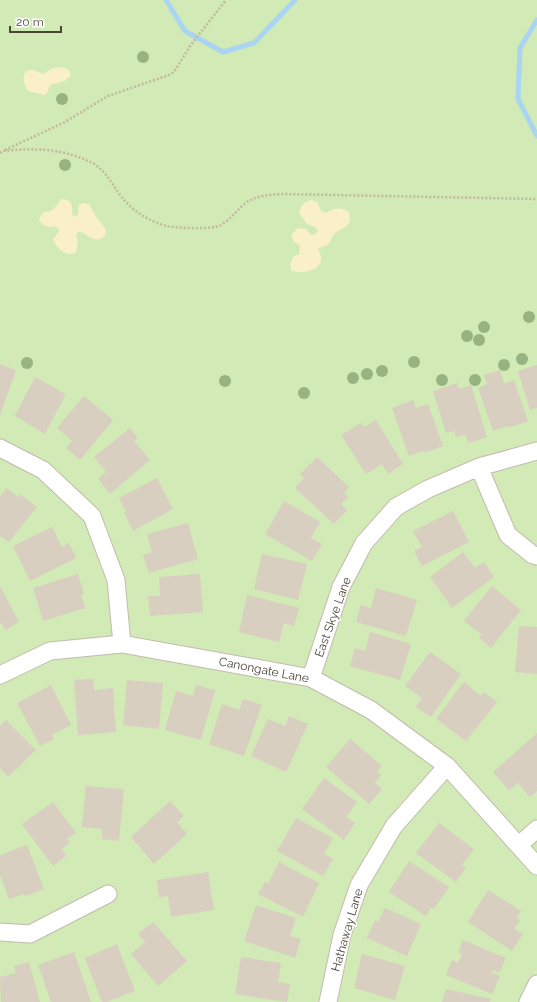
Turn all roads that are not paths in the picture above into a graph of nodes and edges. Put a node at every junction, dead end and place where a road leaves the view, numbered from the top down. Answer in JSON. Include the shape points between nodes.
{"nodes":[{"id":1,"x":0,"y":448,"type":"edge"},
{"id":2,"x":537,"y":451,"type":"edge"},
{"id":3,"x":479,"y":467,"type":"junction"},
{"id":4,"x":537,"y":556,"type":"edge"},
{"id":5,"x":122,"y":644,"type":"junction"},
{"id":6,"x":0,"y":675,"type":"edge"},
{"id":7,"x":311,"y":678,"type":"junction"},
{"id":8,"x":447,"y":766,"type":"junction"},
{"id":9,"x":537,"y":830,"type":"edge"},
{"id":10,"x":520,"y":845,"type":"junction"},
{"id":11,"x":537,"y":866,"type":"edge"},
{"id":12,"x":108,"y":894,"type":"dead end"},
{"id":13,"x":0,"y":932,"type":"edge"},
{"id":14,"x":537,"y":984,"type":"edge"},
{"id":15,"x":328,"y":1002,"type":"edge"},
{"id":16,"x":528,"y":1002,"type":"edge"}],
"edges":[{"from":1,"to":5,"type":"street","via":[[43,470],[92,516],[116,580]]},
{"from":2,"to":3,"type":"street","name":"East Skye Lane"},
{"from":3,"to":4,"type":"street","via":[[508,535]]},
{"from":3,"to":7,"type":"street","name":"East Skye Lane","via":[[428,489],[396,507],[364,543],[341,587]]},
{"from":5,"to":6,"type":"street","name":"Canongate Lane","via":[[50,652]]},
{"from":5,"to":7,"type":"street","name":"Canongate Lane"},
{"from":7,"to":8,"type":"street","name":"Canongate Lane","via":[[371,710]]},
{"from":8,"to":10,"type":"street","name":"Canongate Lane"},
{"from":8,"to":15,"type":"street","name":"Hathaway Lane","via":[[394,826],[359,884],[342,935]]},
{"from":9,"to":10,"type":"street"},
{"from":10,"to":11,"type":"street","name":"Canongate Lane"},
{"from":12,"to":13,"type":"street","via":[[30,934]]},
{"from":14,"to":16,"type":"street"}]}
